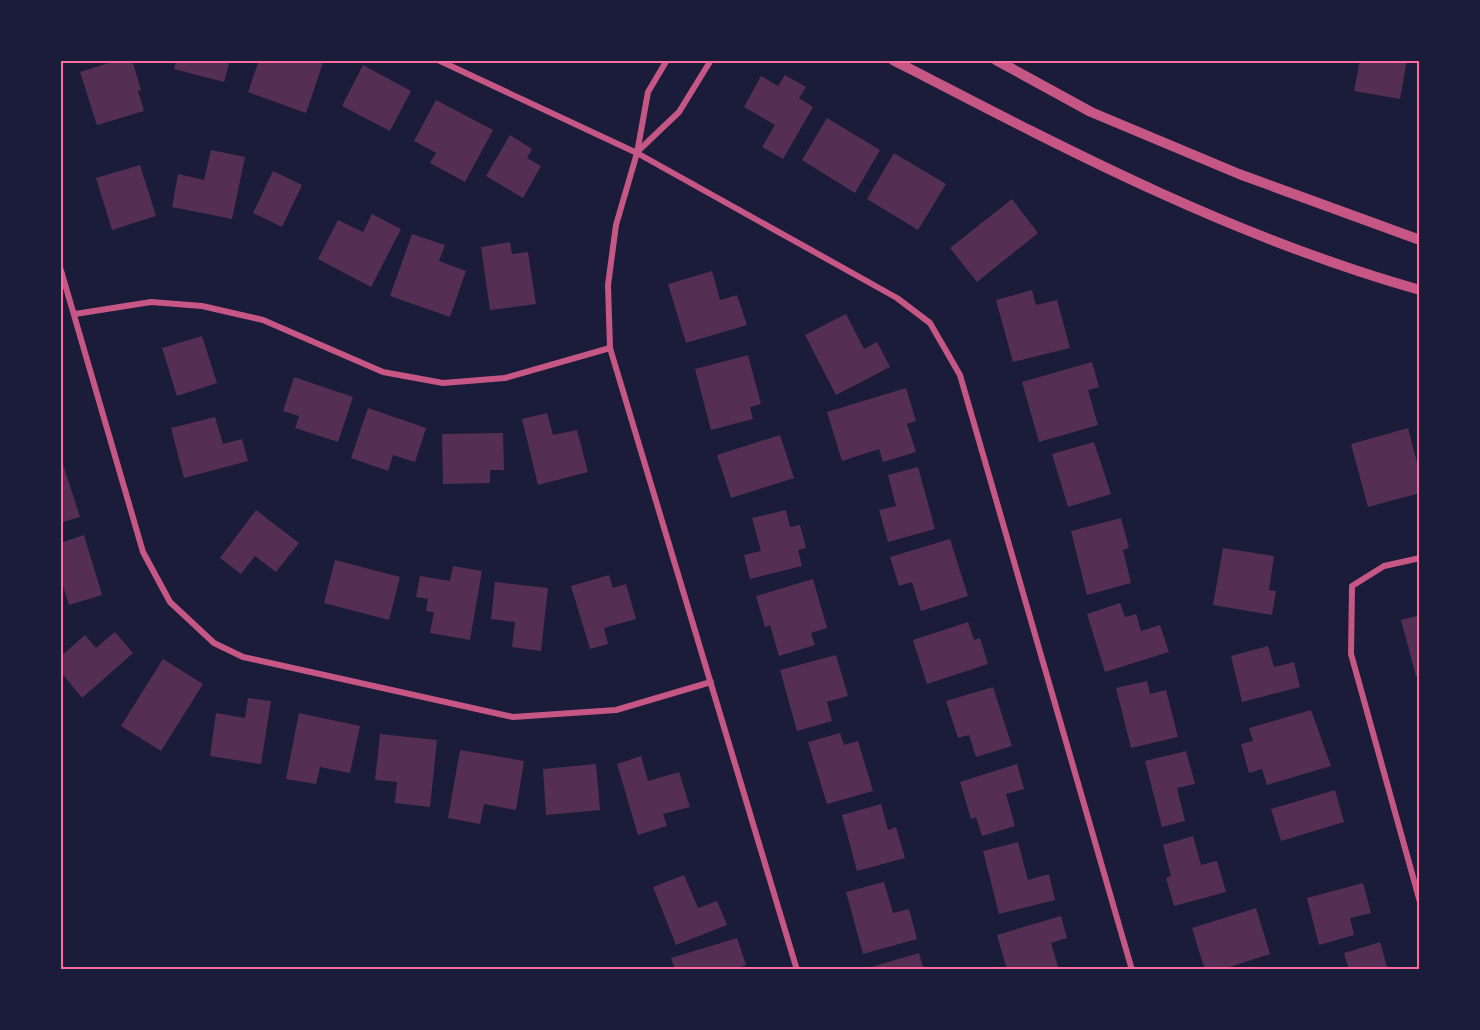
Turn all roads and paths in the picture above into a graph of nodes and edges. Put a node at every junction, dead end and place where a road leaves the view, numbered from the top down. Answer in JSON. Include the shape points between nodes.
{"nodes":[{"id":1,"x":438,"y":60,"type":"edge"},
{"id":2,"x":668,"y":60,"type":"edge"},
{"id":3,"x":711,"y":60,"type":"edge"},
{"id":4,"x":893,"y":60,"type":"edge"},
{"id":5,"x":996,"y":60,"type":"edge"},
{"id":6,"x":637,"y":153,"type":"junction"},
{"id":7,"x":1420,"y":240,"type":"edge"},
{"id":8,"x":60,"y":267,"type":"edge"},
{"id":9,"x":1420,"y":290,"type":"edge"},
{"id":10,"x":75,"y":314,"type":"junction"},
{"id":11,"x":610,"y":348,"type":"junction"},
{"id":12,"x":1420,"y":558,"type":"edge"},
{"id":13,"x":711,"y":682,"type":"junction"},
{"id":14,"x":1420,"y":902,"type":"edge"},
{"id":15,"x":797,"y":970,"type":"edge"},
{"id":16,"x":1132,"y":970,"type":"edge"}],
"edges":[{"from":1,"to":6,"type":"street"},
{"from":2,"to":6,"type":"street","via":[[648,92]]},
{"from":3,"to":6,"type":"street","via":[[679,112]]},
{"from":4,"to":9,"type":"street","via":[[1063,148],[1224,223],[1365,275]]},
{"from":5,"to":7,"type":"street","via":[[1090,112],[1239,174]]},
{"from":6,"to":11,"type":"street","via":[[616,225],[608,285]]},
{"from":6,"to":16,"type":"street","via":[[897,298],[930,323],[960,375]]},
{"from":8,"to":10,"type":"street"},
{"from":10,"to":11,"type":"street","via":[[151,302],[202,306],[264,320],[383,372],[443,383],[505,378]]},
{"from":10,"to":13,"type":"street","via":[[143,552],[170,602],[214,643],[243,657],[513,717],[616,710]]},
{"from":11,"to":13,"type":"street"},
{"from":12,"to":14,"type":"street","via":[[1384,566],[1352,586],[1351,654]]},
{"from":13,"to":15,"type":"street"}]}
